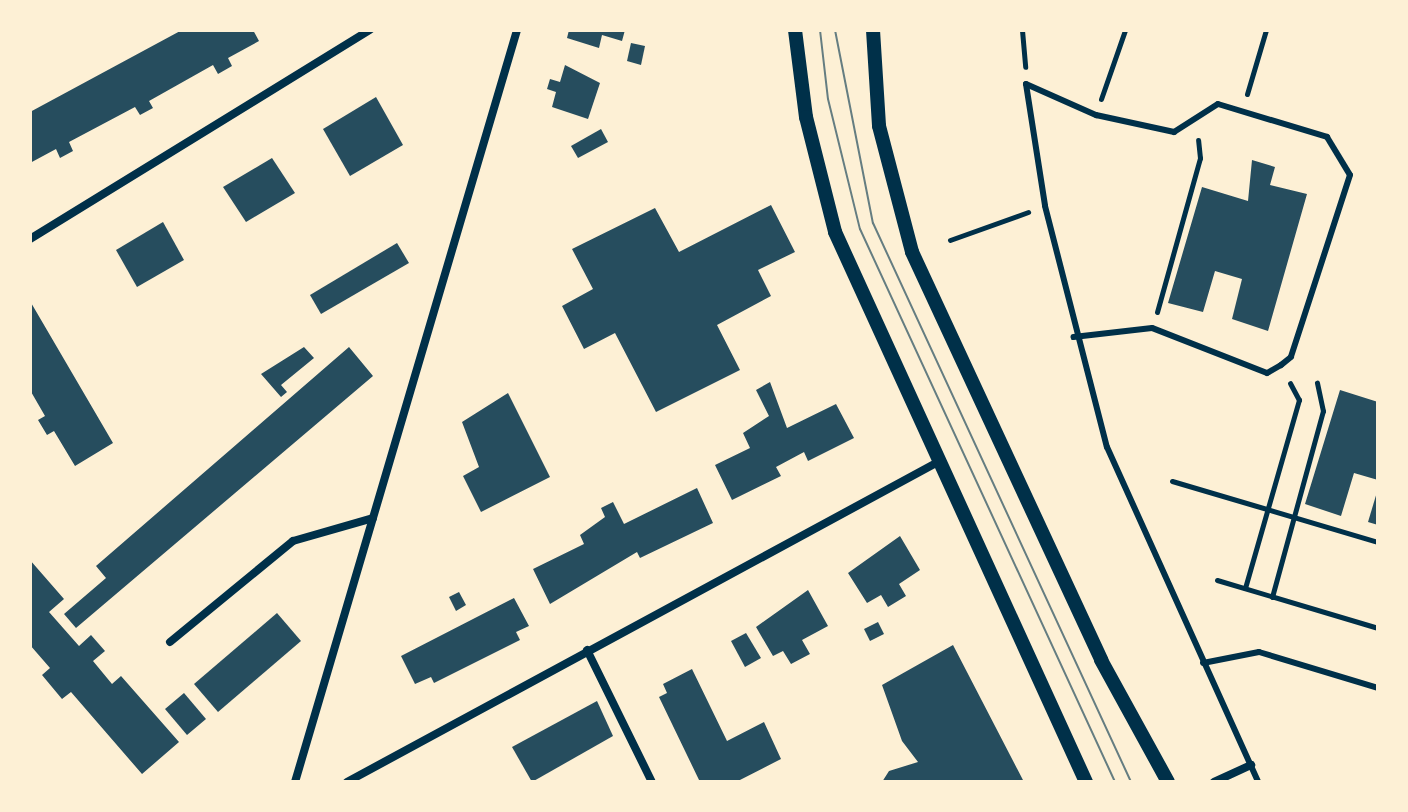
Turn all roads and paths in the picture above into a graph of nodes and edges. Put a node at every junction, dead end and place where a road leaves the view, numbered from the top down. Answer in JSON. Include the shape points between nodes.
{"nodes":[{"id":1,"x":370,"y":30,"type":"edge"},
{"id":2,"x":517,"y":30,"type":"edge"},
{"id":3,"x":795,"y":30,"type":"edge"},
{"id":4,"x":873,"y":30,"type":"edge"},
{"id":5,"x":1022,"y":30,"type":"edge"},
{"id":6,"x":1125,"y":30,"type":"edge"},
{"id":7,"x":1266,"y":30,"type":"edge"},
{"id":8,"x":1026,"y":84,"type":"junction"},
{"id":9,"x":1242,"y":112,"type":"junction"},
{"id":10,"x":1096,"y":115,"type":"junction"},
{"id":11,"x":1195,"y":118,"type":"junction"},
{"id":12,"x":1045,"y":206,"type":"junction"},
{"id":13,"x":30,"y":239,"type":"edge"},
{"id":14,"x":950,"y":240,"type":"dead end"},
{"id":15,"x":1152,"y":328,"type":"junction"},
{"id":16,"x":1074,"y":337,"type":"junction"},
{"id":17,"x":1281,"y":365,"type":"junction"},
{"id":18,"x":1317,"y":383,"type":"dead end"},
{"id":19,"x":938,"y":462,"type":"junction"},
{"id":20,"x":1172,"y":481,"type":"dead end"},
{"id":21,"x":1268,"y":510,"type":"junction"},
{"id":22,"x":1296,"y":517,"type":"junction"},
{"id":23,"x":373,"y":518,"type":"junction"},
{"id":24,"x":1378,"y":542,"type":"edge"},
{"id":25,"x":1217,"y":580,"type":"dead end"},
{"id":26,"x":1245,"y":588,"type":"junction"},
{"id":27,"x":1272,"y":597,"type":"junction"},
{"id":28,"x":1378,"y":628,"type":"edge"},
{"id":29,"x":170,"y":642,"type":"dead end"},
{"id":30,"x":587,"y":650,"type":"junction"},
{"id":31,"x":1203,"y":663,"type":"junction"},
{"id":32,"x":1378,"y":688,"type":"edge"},
{"id":33,"x":1251,"y":765,"type":"junction"},
{"id":34,"x":295,"y":782,"type":"edge"},
{"id":35,"x":347,"y":782,"type":"edge"},
{"id":36,"x":652,"y":782,"type":"edge"},
{"id":37,"x":1086,"y":782,"type":"edge"},
{"id":38,"x":1168,"y":782,"type":"edge"},
{"id":39,"x":1214,"y":782,"type":"edge"},
{"id":40,"x":1258,"y":782,"type":"edge"}],
"edges":[{"from":1,"to":13,"type":"street"},
{"from":2,"to":23,"type":"street"},
{"from":3,"to":19,"type":"street","via":[[806,117],[835,232]]},
{"from":4,"to":38,"type":"street","via":[[879,126],[912,252],[1101,660]]},
{"from":5,"to":8,"type":"path"},
{"from":6,"to":10,"type":"path"},
{"from":7,"to":9,"type":"path"},
{"from":8,"to":10,"type":"lane"},
{"from":8,"to":12,"type":"lane"},
{"from":9,"to":11,"type":"lane","via":[[1218,104]]},
{"from":9,"to":17,"type":"lane","via":[[1327,137],[1350,175],[1291,357]]},
{"from":10,"to":11,"type":"lane","via":[[1174,132]]},
{"from":11,"to":15,"type":"path","via":[[1200,158]]},
{"from":12,"to":14,"type":"path"},
{"from":12,"to":16,"type":"lane"},
{"from":15,"to":16,"type":"lane"},
{"from":15,"to":17,"type":"lane","via":[[1267,373]]},
{"from":16,"to":31,"type":"lane","via":[[1107,447]]},
{"from":17,"to":21,"type":"path","via":[[1299,400]]},
{"from":18,"to":22,"type":"path","via":[[1323,411]]},
{"from":19,"to":30,"type":"street"},
{"from":19,"to":37,"type":"street"},
{"from":20,"to":21,"type":"path"},
{"from":21,"to":22,"type":"path"},
{"from":21,"to":26,"type":"path"},
{"from":22,"to":24,"type":"path"},
{"from":22,"to":27,"type":"path"},
{"from":23,"to":29,"type":"street","via":[[293,541]]},
{"from":23,"to":34,"type":"street"},
{"from":25,"to":26,"type":"path"},
{"from":26,"to":27,"type":"path"},
{"from":27,"to":28,"type":"path"},
{"from":30,"to":35,"type":"street"},
{"from":30,"to":36,"type":"street"},
{"from":31,"to":32,"type":"lane","via":[[1259,652]]},
{"from":31,"to":33,"type":"lane"},
{"from":33,"to":39,"type":"street"},
{"from":33,"to":40,"type":"lane"}]}
